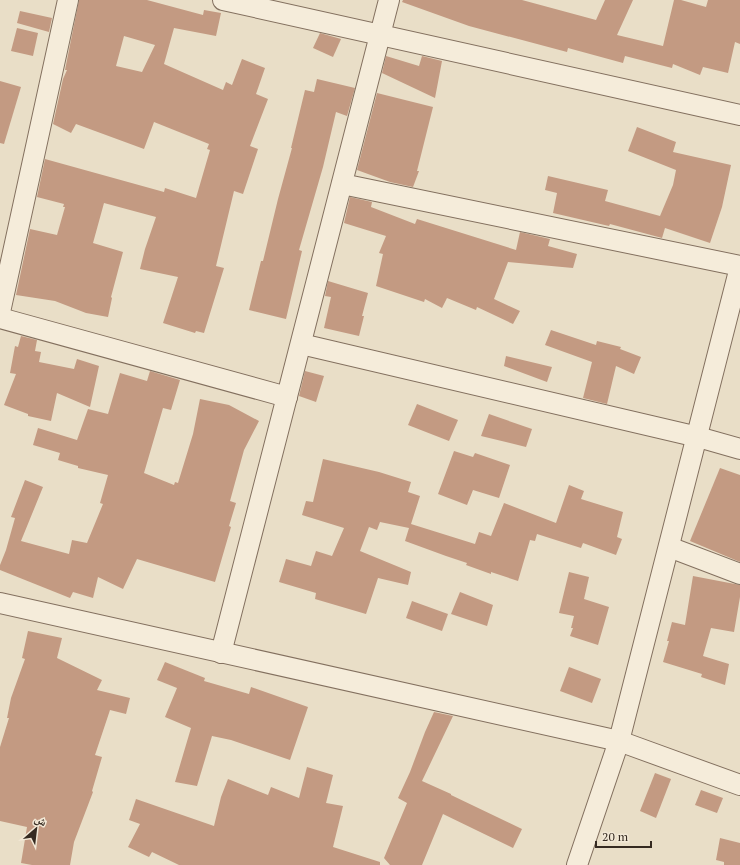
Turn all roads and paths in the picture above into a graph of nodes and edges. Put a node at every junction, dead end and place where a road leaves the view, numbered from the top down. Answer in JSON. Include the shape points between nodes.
{"nodes":[{"id":1,"x":68,"y":0,"type":"edge"},
{"id":2,"x":223,"y":0,"type":"edge"},
{"id":3,"x":389,"y":0,"type":"edge"},
{"id":4,"x":380,"y":35,"type":"junction"},
{"id":5,"x":740,"y":115,"type":"edge"},
{"id":6,"x":342,"y":184,"type":"junction"},
{"id":7,"x":740,"y":267,"type":"edge"},
{"id":8,"x":0,"y":312,"type":"edge"},
{"id":9,"x":0,"y":318,"type":"edge"},
{"id":10,"x":301,"y":344,"type":"junction"},
{"id":11,"x":287,"y":397,"type":"junction"},
{"id":12,"x":698,"y":437,"type":"junction"},
{"id":13,"x":740,"y":448,"type":"edge"},
{"id":14,"x":669,"y":547,"type":"junction"},
{"id":15,"x":740,"y":574,"type":"edge"},
{"id":16,"x":0,"y":603,"type":"edge"},
{"id":17,"x":222,"y":652,"type":"junction"},
{"id":18,"x":619,"y":741,"type":"junction"},
{"id":19,"x":740,"y":785,"type":"edge"},
{"id":20,"x":577,"y":865,"type":"edge"}],
"edges":[{"from":1,"to":8,"type":"street"},
{"from":2,"to":4,"type":"street"},
{"from":3,"to":4,"type":"street"},
{"from":4,"to":5,"type":"street"},
{"from":4,"to":6,"type":"street"},
{"from":6,"to":7,"type":"street"},
{"from":6,"to":10,"type":"street"},
{"from":7,"to":12,"type":"street"},
{"from":9,"to":11,"type":"street"},
{"from":10,"to":11,"type":"street"},
{"from":10,"to":12,"type":"street"},
{"from":11,"to":17,"type":"street"},
{"from":12,"to":13,"type":"street"},
{"from":12,"to":14,"type":"street"},
{"from":14,"to":15,"type":"street"},
{"from":14,"to":18,"type":"street"},
{"from":16,"to":17,"type":"street"},
{"from":17,"to":18,"type":"street"},
{"from":18,"to":19,"type":"street"},
{"from":18,"to":20,"type":"street"}]}
